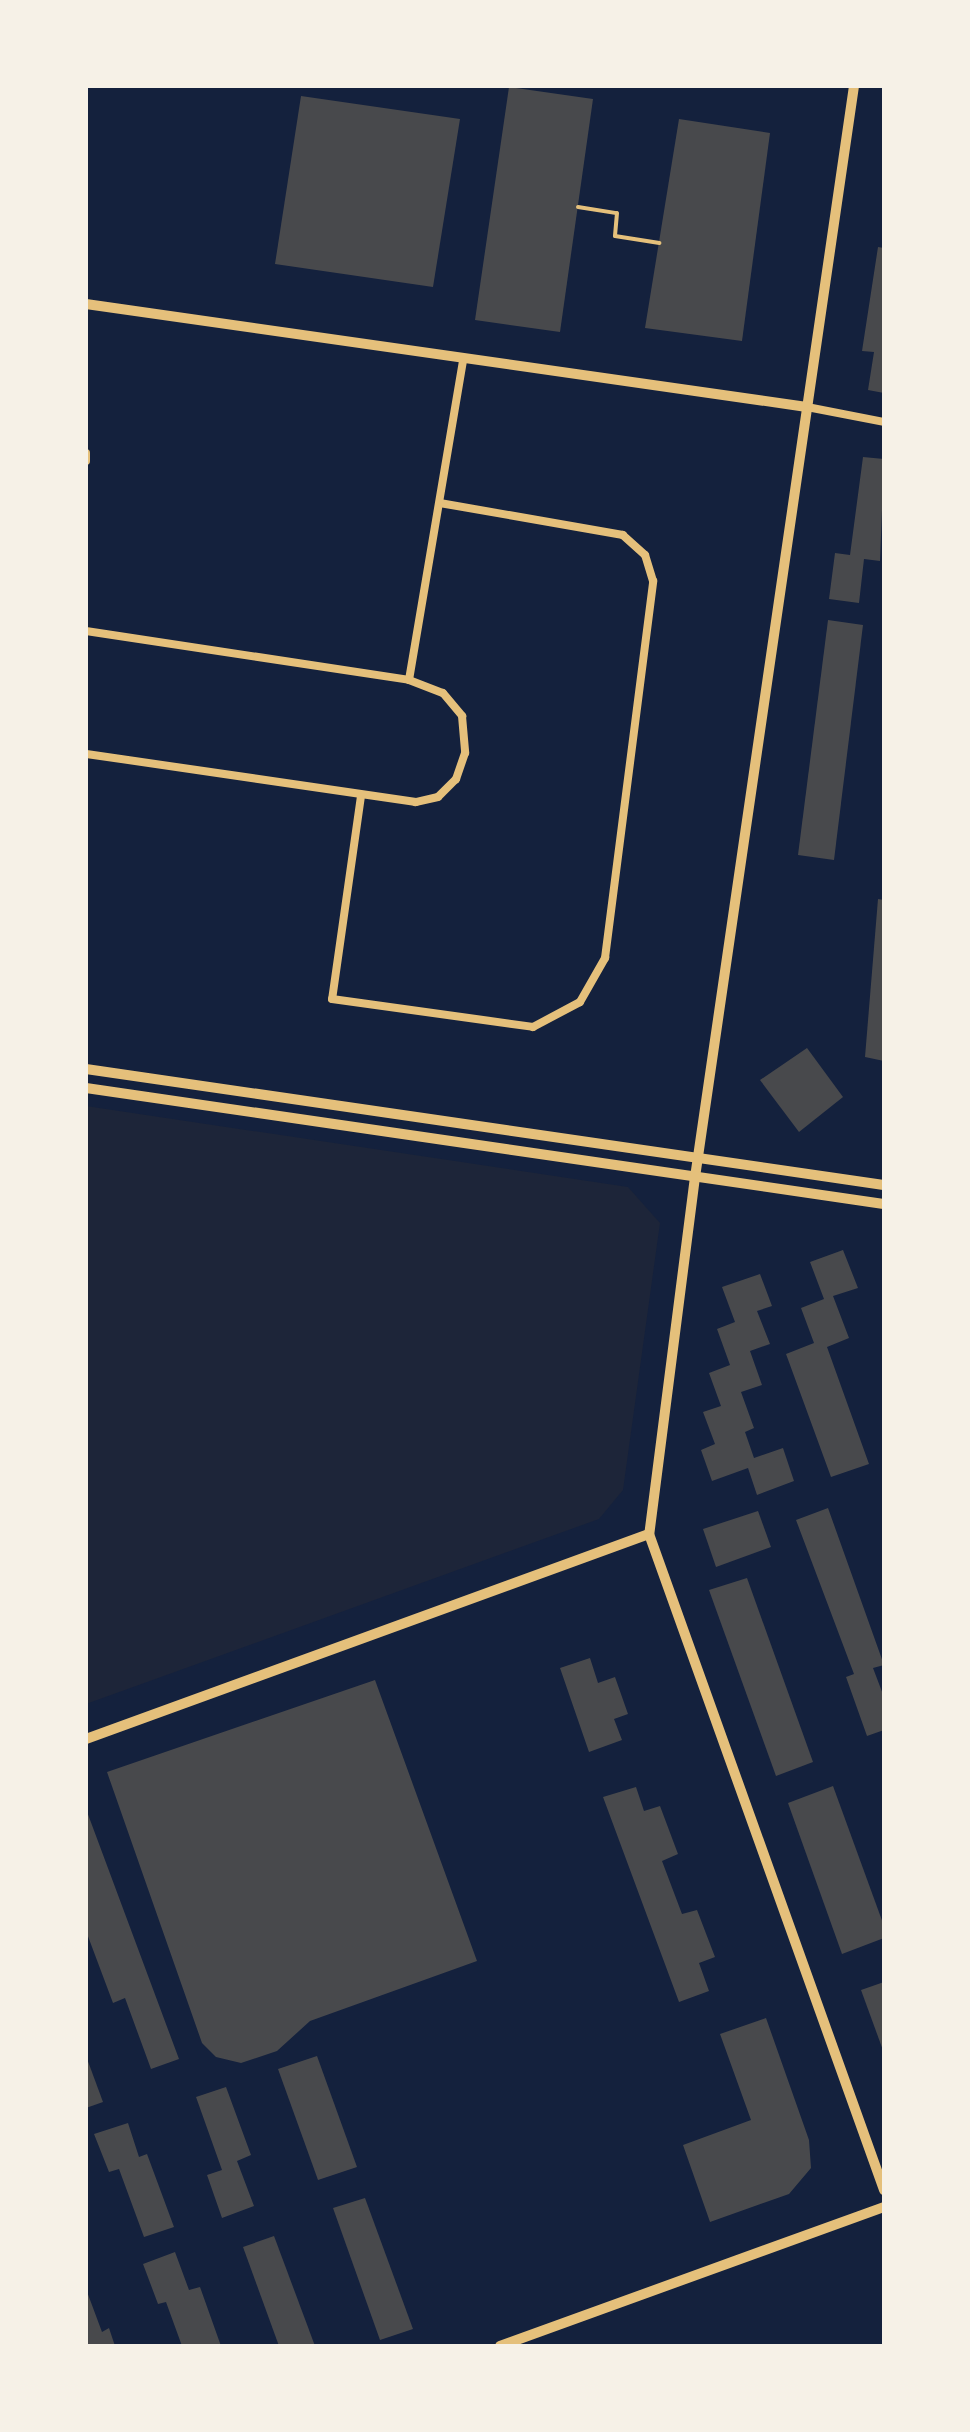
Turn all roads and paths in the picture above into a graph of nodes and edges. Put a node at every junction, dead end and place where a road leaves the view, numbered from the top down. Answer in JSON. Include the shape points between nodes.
{"nodes":[{"id":1,"x":854,"y":86,"type":"edge"},
{"id":2,"x":578,"y":207,"type":"dead end"},
{"id":3,"x":659,"y":243,"type":"dead end"},
{"id":4,"x":86,"y":304,"type":"edge"},
{"id":5,"x":463,"y":360,"type":"junction"},
{"id":6,"x":807,"y":407,"type":"junction"},
{"id":7,"x":884,"y":422,"type":"edge"},
{"id":8,"x":86,"y":453,"type":"edge"},
{"id":9,"x":86,"y":461,"type":"edge"},
{"id":10,"x":440,"y":503,"type":"junction"},
{"id":11,"x":86,"y":631,"type":"edge"},
{"id":12,"x":409,"y":680,"type":"junction"},
{"id":13,"x":86,"y":754,"type":"edge"},
{"id":14,"x":361,"y":796,"type":"junction"},
{"id":15,"x":86,"y":1069,"type":"edge"},
{"id":16,"x":86,"y":1088,"type":"edge"},
{"id":17,"x":698,"y":1158,"type":"junction"},
{"id":18,"x":695,"y":1177,"type":"junction"},
{"id":19,"x":884,"y":1185,"type":"edge"},
{"id":20,"x":884,"y":1204,"type":"edge"},
{"id":21,"x":649,"y":1534,"type":"junction"},
{"id":22,"x":86,"y":1739,"type":"edge"},
{"id":23,"x":884,"y":2190,"type":"edge"},
{"id":24,"x":884,"y":2207,"type":"edge"},
{"id":25,"x":500,"y":2346,"type":"edge"}],
"edges":[{"from":1,"to":6,"type":"street"},
{"from":2,"to":3,"type":"path","via":[[617,213],[615,236]]},
{"from":4,"to":5,"type":"street"},
{"from":5,"to":6,"type":"street"},
{"from":5,"to":10,"type":"street"},
{"from":6,"to":7,"type":"street"},
{"from":6,"to":17,"type":"street"},
{"from":8,"to":9,"type":"street"},
{"from":10,"to":12,"type":"street"},
{"from":10,"to":14,"type":"street","via":[[623,535],[645,555],[653,581],[605,958],[580,1002],[533,1027],[332,999]]},
{"from":11,"to":12,"type":"street"},
{"from":12,"to":14,"type":"street","via":[[443,693],[462,716],[465,753],[456,779],[438,797],[416,802]]},
{"from":13,"to":14,"type":"street"},
{"from":15,"to":17,"type":"street"},
{"from":16,"to":18,"type":"street"},
{"from":17,"to":18,"type":"street"},
{"from":17,"to":19,"type":"street"},
{"from":18,"to":20,"type":"street"},
{"from":18,"to":21,"type":"street"},
{"from":21,"to":22,"type":"street"},
{"from":21,"to":23,"type":"street"},
{"from":24,"to":25,"type":"street"}]}
